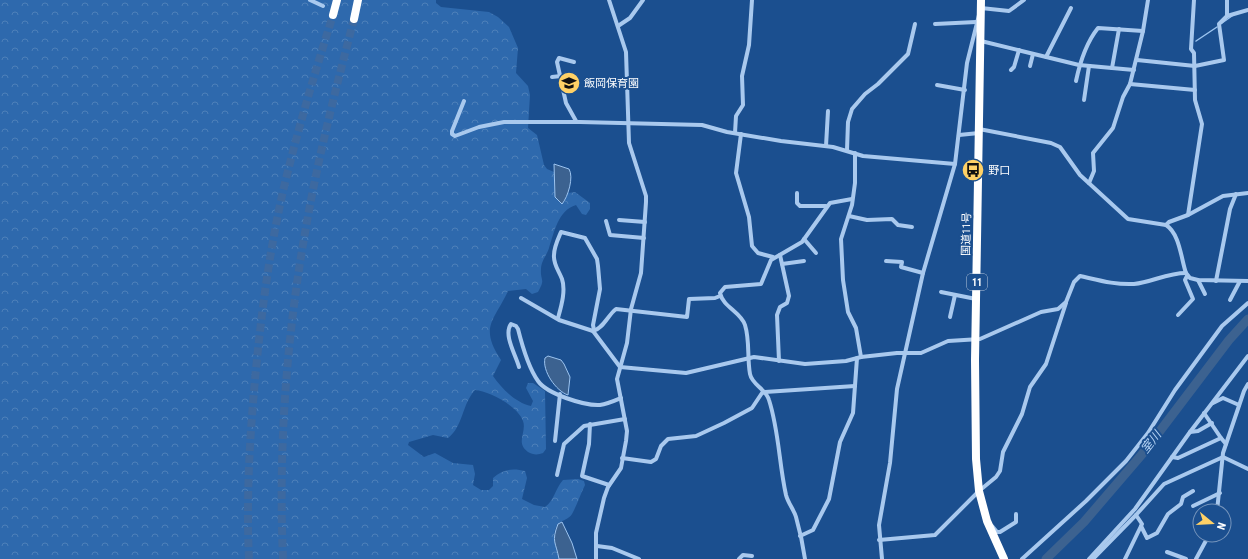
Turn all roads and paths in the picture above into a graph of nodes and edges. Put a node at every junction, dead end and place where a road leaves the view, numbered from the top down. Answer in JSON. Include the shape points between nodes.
{"nodes":[{"id":1,"x":310,"y":0,"type":"edge"},
{"id":2,"x":609,"y":0,"type":"edge"},
{"id":3,"x":643,"y":0,"type":"edge"},
{"id":4,"x":752,"y":0,"type":"edge"},
{"id":5,"x":1024,"y":0,"type":"edge"},
{"id":6,"x":1148,"y":0,"type":"edge"},
{"id":7,"x":1194,"y":0,"type":"edge"},
{"id":8,"x":1227,"y":0,"type":"edge"},
{"id":9,"x":337,"y":2,"type":"edge"},
{"id":10,"x":358,"y":2,"type":"edge"},
{"id":11,"x":981,"y":4,"type":"edge"},
{"id":12,"x":323,"y":6,"type":"dead end"},
{"id":13,"x":1071,"y":8,"type":"dead end"},
{"id":14,"x":1248,"y":10,"type":"edge"},
{"id":15,"x":333,"y":15,"type":"tunnel mouth"},
{"id":16,"x":1227,"y":16,"type":"junction"},
{"id":17,"x":354,"y":19,"type":"tunnel mouth"},
{"id":18,"x":976,"y":22,"type":"junction"},
{"id":19,"x":915,"y":24,"type":"dead end"},
{"id":20,"x":934,"y":24,"type":"dead end"},
{"id":21,"x":618,"y":26,"type":"junction"},
{"id":22,"x":1119,"y":29,"type":"junction"},
{"id":23,"x":1143,"y":32,"type":"junction"},
{"id":24,"x":980,"y":41,"type":"junction"},
{"id":25,"x":1019,"y":50,"type":"junction"},
{"id":26,"x":1033,"y":54,"type":"junction"},
{"id":27,"x":1046,"y":57,"type":"junction"},
{"id":28,"x":1137,"y":60,"type":"junction"},
{"id":29,"x":574,"y":62,"type":"dead end"},
{"id":30,"x":1079,"y":65,"type":"junction"},
{"id":31,"x":1030,"y":66,"type":"dead end"},
{"id":32,"x":1089,"y":66,"type":"junction"},
{"id":33,"x":1195,"y":66,"type":"junction"},
{"id":34,"x":1112,"y":68,"type":"junction"},
{"id":35,"x":1011,"y":70,"type":"dead end"},
{"id":36,"x":1134,"y":70,"type":"junction"},
{"id":37,"x":561,"y":76,"type":"junction"},
{"id":38,"x":552,"y":77,"type":"dead end"},
{"id":39,"x":1076,"y":81,"type":"dead end"},
{"id":40,"x":1130,"y":84,"type":"junction"},
{"id":41,"x":937,"y":85,"type":"dead end"},
{"id":42,"x":965,"y":90,"type":"junction"},
{"id":43,"x":1195,"y":90,"type":"junction"},
{"id":44,"x":1084,"y":100,"type":"dead end"},
{"id":45,"x":464,"y":101,"type":"dead end"},
{"id":46,"x":828,"y":111,"type":"dead end"},
{"id":47,"x":576,"y":122,"type":"junction"},
{"id":48,"x":629,"y":124,"type":"junction"},
{"id":49,"x":979,"y":131,"type":"junction"},
{"id":50,"x":735,"y":133,"type":"junction"},
{"id":51,"x":741,"y":134,"type":"junction"},
{"id":52,"x":959,"y":135,"type":"junction"},
{"id":53,"x":826,"y":146,"type":"junction"},
{"id":54,"x":847,"y":150,"type":"junction"},
{"id":55,"x":855,"y":153,"type":"junction"},
{"id":56,"x":955,"y":164,"type":"junction"},
{"id":57,"x":1089,"y":183,"type":"junction"},
{"id":58,"x":797,"y":193,"type":"dead end"},
{"id":59,"x":1248,"y":193,"type":"edge"},
{"id":60,"x":1236,"y":194,"type":"junction"},
{"id":61,"x":852,"y":199,"type":"junction"},
{"id":62,"x":826,"y":206,"type":"junction"},
{"id":63,"x":1188,"y":215,"type":"junction"},
{"id":64,"x":849,"y":216,"type":"junction"},
{"id":65,"x":619,"y":220,"type":"dead end"},
{"id":66,"x":606,"y":221,"type":"dead end"},
{"id":67,"x":645,"y":222,"type":"junction"},
{"id":68,"x":1166,"y":225,"type":"junction"},
{"id":69,"x":912,"y":227,"type":"dead end"},
{"id":70,"x":644,"y":238,"type":"junction"},
{"id":71,"x":804,"y":239,"type":"junction"},
{"id":72,"x":816,"y":253,"type":"dead end"},
{"id":73,"x":780,"y":255,"type":"junction"},
{"id":74,"x":773,"y":257,"type":"junction"},
{"id":75,"x":886,"y":261,"type":"dead end"},
{"id":76,"x":804,"y":262,"type":"dead end"},
{"id":77,"x":782,"y":264,"type":"junction"},
{"id":78,"x":923,"y":273,"type":"junction"},
{"id":79,"x":1186,"y":275,"type":"junction"},
{"id":80,"x":1198,"y":280,"type":"junction"},
{"id":81,"x":1216,"y":281,"type":"junction"},
{"id":82,"x":1240,"y":281,"type":"junction"},
{"id":83,"x":1248,"y":281,"type":"edge"},
{"id":84,"x":941,"y":292,"type":"dead end"},
{"id":85,"x":1204,"y":294,"type":"dead end"},
{"id":86,"x":955,"y":295,"type":"junction"},
{"id":87,"x":720,"y":296,"type":"junction"},
{"id":88,"x":521,"y":298,"type":"dead end"},
{"id":89,"x":976,"y":299,"type":"junction"},
{"id":90,"x":1230,"y":300,"type":"dead end"},
{"id":91,"x":1066,"y":302,"type":"junction"},
{"id":92,"x":1248,"y":303,"type":"edge"},
{"id":93,"x":631,"y":311,"type":"junction"},
{"id":94,"x":1178,"y":315,"type":"dead end"},
{"id":95,"x":950,"y":316,"type":"dead end"},
{"id":96,"x":558,"y":318,"type":"junction"},
{"id":97,"x":593,"y":331,"type":"junction"},
{"id":98,"x":976,"y":340,"type":"junction"},
{"id":99,"x":904,"y":353,"type":"junction"},
{"id":100,"x":1248,"y":356,"type":"edge"},
{"id":101,"x":859,"y":358,"type":"junction"},
{"id":102,"x":750,"y":359,"type":"junction"},
{"id":103,"x":779,"y":361,"type":"junction"},
{"id":104,"x":519,"y":367,"type":"dead end"},
{"id":105,"x":620,"y":367,"type":"junction"},
{"id":106,"x":1248,"y":384,"type":"edge"},
{"id":107,"x":855,"y":386,"type":"junction"},
{"id":108,"x":765,"y":392,"type":"junction"},
{"id":109,"x":560,"y":394,"type":"junction"},
{"id":110,"x":621,"y":398,"type":"junction"},
{"id":111,"x":1211,"y":404,"type":"junction"},
{"id":112,"x":1239,"y":405,"type":"junction"},
{"id":113,"x":1204,"y":413,"type":"junction"},
{"id":114,"x":625,"y":419,"type":"junction"},
{"id":115,"x":590,"y":424,"type":"junction"},
{"id":116,"x":1212,"y":424,"type":"junction"},
{"id":117,"x":1190,"y":432,"type":"junction"},
{"id":118,"x":1221,"y":438,"type":"junction"},
{"id":119,"x":555,"y":441,"type":"dead end"},
{"id":120,"x":1226,"y":444,"type":"junction"},
{"id":121,"x":1223,"y":457,"type":"junction"},
{"id":122,"x":622,"y":458,"type":"junction"},
{"id":123,"x":1172,"y":458,"type":"junction"},
{"id":124,"x":1248,"y":469,"type":"edge"},
{"id":125,"x":557,"y":475,"type":"dead end"},
{"id":126,"x":609,"y":485,"type":"junction"},
{"id":127,"x":979,"y":491,"type":"junction"},
{"id":128,"x":1193,"y":491,"type":"dead end"},
{"id":129,"x":1220,"y":493,"type":"junction"},
{"id":130,"x":1199,"y":503,"type":"edge"},
{"id":131,"x":1218,"y":503,"type":"edge"},
{"id":132,"x":1016,"y":514,"type":"dead end"},
{"id":133,"x":1136,"y":515,"type":"junction"},
{"id":134,"x":988,"y":524,"type":"junction"},
{"id":135,"x":1141,"y":526,"type":"junction"},
{"id":136,"x":800,"y":536,"type":"junction"},
{"id":137,"x":879,"y":540,"type":"junction"},
{"id":138,"x":1205,"y":543,"type":"edge"},
{"id":139,"x":597,"y":546,"type":"junction"},
{"id":140,"x":1167,"y":552,"type":"dead end"},
{"id":141,"x":752,"y":556,"type":"dead end"},
{"id":142,"x":882,"y":558,"type":"edge"},
{"id":143,"x":596,"y":559,"type":"edge"},
{"id":144,"x":639,"y":559,"type":"edge"},
{"id":145,"x":739,"y":559,"type":"edge"},
{"id":146,"x":805,"y":559,"type":"edge"},
{"id":147,"x":876,"y":559,"type":"edge"},
{"id":148,"x":1004,"y":559,"type":"edge"},
{"id":149,"x":1022,"y":559,"type":"edge"},
{"id":150,"x":1089,"y":559,"type":"edge"},
{"id":151,"x":1093,"y":559,"type":"edge"},
{"id":152,"x":1125,"y":559,"type":"edge"},
{"id":153,"x":1186,"y":559,"type":"edge"},
{"id":154,"x":1196,"y":559,"type":"edge"}],
"edges":[{"from":1,"to":12,"type":"street"},
{"from":2,"to":21,"type":"street"},
{"from":3,"to":21,"type":"street","via":[[630,18]]},
{"from":4,"to":50,"type":"street","via":[[749,45],[742,76],[743,105],[736,116]]},
{"from":5,"to":11,"type":"street","via":[[1008,11]]},
{"from":6,"to":23,"type":"street"},
{"from":7,"to":33,"type":"street","via":[[1191,49],[1194,53]]},
{"from":8,"to":16,"type":"street"},
{"from":9,"to":15,"type":"highway"},
{"from":10,"to":17,"type":"highway"},
{"from":11,"to":18,"type":"street"},
{"from":11,"to":24,"type":"highway","name":"国道11号","number":"11"},
{"from":13,"to":27,"type":"street"},
{"from":14,"to":16,"type":"street"},
{"from":16,"to":33,"type":"street","via":[[1219,24],[1224,60]]},
{"from":18,"to":20,"type":"street"},
{"from":18,"to":42,"type":"street","via":[[967,63]]},
{"from":19,"to":54,"type":"street","via":[[908,54],[852,109],[848,122]]},
{"from":21,"to":48,"type":"street","via":[[626,52]]},
{"from":22,"to":23,"type":"street"},
{"from":22,"to":30,"type":"street","via":[[1098,28],[1088,42]]},
{"from":22,"to":34,"type":"street"},
{"from":23,"to":28,"type":"street"},
{"from":24,"to":25,"type":"street"},
{"from":24,"to":49,"type":"highway","name":"国道11号","number":"11"},
{"from":25,"to":26,"type":"street"},
{"from":25,"to":35,"type":"street"},
{"from":26,"to":27,"type":"street"},
{"from":26,"to":31,"type":"street"},
{"from":27,"to":30,"type":"street"},
{"from":28,"to":33,"type":"street"},
{"from":28,"to":36,"type":"street"},
{"from":29,"to":37,"type":"street","via":[[557,58]]},
{"from":30,"to":32,"type":"street"},
{"from":30,"to":39,"type":"street"},
{"from":32,"to":34,"type":"street"},
{"from":32,"to":44,"type":"street"},
{"from":33,"to":43,"type":"street"},
{"from":34,"to":36,"type":"street"},
{"from":36,"to":40,"type":"street"},
{"from":37,"to":38,"type":"street"},
{"from":37,"to":47,"type":"street","via":[[566,103]]},
{"from":40,"to":43,"type":"street"},
{"from":40,"to":57,"type":"street","via":[[1113,128],[1093,153],[1094,171]]},
{"from":41,"to":42,"type":"street"},
{"from":42,"to":52,"type":"street"},
{"from":43,"to":63,"type":"street","via":[[1194,100],[1201,119],[1201,129]]},
{"from":45,"to":47,"type":"street","via":[[452,131],[455,136],[504,122]]},
{"from":46,"to":53,"type":"street"},
{"from":47,"to":48,"type":"street"},
{"from":48,"to":50,"type":"street","via":[[702,125]]},
{"from":48,"to":67,"type":"street","via":[[630,148],[646,196]]},
{"from":49,"to":52,"type":"street"},
{"from":49,"to":57,"type":"street","via":[[1055,144]]},
{"from":49,"to":89,"type":"highway","name":"国道11号","number":"11"},
{"from":50,"to":51,"type":"street"},
{"from":51,"to":53,"type":"street"},
{"from":51,"to":74,"type":"street","via":[[736,173],[749,217],[752,246],[758,253]]},
{"from":52,"to":56,"type":"street"},
{"from":53,"to":54,"type":"street"},
{"from":54,"to":55,"type":"street"},
{"from":55,"to":56,"type":"street","via":[[863,156]]},
{"from":55,"to":61,"type":"street"},
{"from":56,"to":78,"type":"street"},
{"from":57,"to":68,"type":"street","via":[[1128,219]]},
{"from":58,"to":62,"type":"street","via":[[797,203],[800,206]]},
{"from":59,"to":60,"type":"street"},
{"from":60,"to":63,"type":"street","via":[[1223,196]]},
{"from":60,"to":81,"type":"street","via":[[1230,209]]},
{"from":61,"to":62,"type":"street","via":[[834,201]]},
{"from":61,"to":64,"type":"street"},
{"from":62,"to":71,"type":"street"},
{"from":63,"to":68,"type":"street"},
{"from":64,"to":69,"type":"street","via":[[867,220],[892,219],[898,225]]},
{"from":64,"to":101,"type":"street","via":[[841,239],[843,280],[848,312],[856,328]]},
{"from":65,"to":67,"type":"street"},
{"from":66,"to":70,"type":"street","via":[[610,235]]},
{"from":67,"to":70,"type":"street"},
{"from":68,"to":79,"type":"street","via":[[1175,236]]},
{"from":70,"to":93,"type":"street","via":[[642,273]]},
{"from":71,"to":72,"type":"street"},
{"from":71,"to":73,"type":"street"},
{"from":73,"to":74,"type":"street"},
{"from":73,"to":77,"type":"street"},
{"from":74,"to":87,"type":"street","via":[[761,284],[725,287]]},
{"from":75,"to":78,"type":"street","via":[[902,262],[901,267]]},
{"from":76,"to":77,"type":"street"},
{"from":77,"to":103,"type":"street","via":[[789,296],[787,303],[780,307],[777,315]]},
{"from":78,"to":99,"type":"street"},
{"from":79,"to":80,"type":"street"},
{"from":79,"to":91,"type":"street","via":[[1174,273],[1144,282],[1124,284],[1080,276],[1074,282]]},
{"from":79,"to":94,"type":"street","via":[[1185,280],[1193,299]]},
{"from":80,"to":81,"type":"street"},
{"from":80,"to":85,"type":"street"},
{"from":81,"to":82,"type":"street"},
{"from":82,"to":83,"type":"street"},
{"from":82,"to":90,"type":"street"},
{"from":84,"to":86,"type":"street"},
{"from":86,"to":89,"type":"street"},
{"from":86,"to":95,"type":"street"},
{"from":87,"to":93,"type":"street","via":[[690,299],[687,317]]},
{"from":87,"to":102,"type":"street","via":[[745,323]]},
{"from":88,"to":96,"type":"street"},
{"from":89,"to":98,"type":"highway","name":"国道11号","number":"11"},
{"from":91,"to":98,"type":"street","via":[[1058,309],[1041,312]]},
{"from":91,"to":127,"type":"street","via":[[1046,364],[1030,387],[1022,414],[1004,452],[1000,471]]},
{"from":92,"to":149,"type":"street","via":[[1222,326],[1126,461]]},
{"from":93,"to":97,"type":"street","via":[[616,310],[599,329]]},
{"from":93,"to":105,"type":"street","via":[[627,343]]},
{"from":96,"to":97,"type":"street"},
{"from":96,"to":97,"type":"street","via":[[563,286],[554,251],[561,232],[585,238],[597,259],[600,289]]},
{"from":97,"to":105,"type":"street"},
{"from":98,"to":99,"type":"street","via":[[952,340],[922,353]]},
{"from":98,"to":127,"type":"highway","name":"国道11号","number":"11","via":[[976,459]]},
{"from":99,"to":101,"type":"street"},
{"from":99,"to":137,"type":"street","via":[[897,389],[890,463],[882,501]]},
{"from":100,"to":111,"type":"street"},
{"from":101,"to":103,"type":"street","via":[[805,364]]},
{"from":101,"to":107,"type":"street"},
{"from":102,"to":103,"type":"street","via":[[754,357]]},
{"from":102,"to":105,"type":"street","via":[[686,373]]},
{"from":102,"to":108,"type":"street","via":[[750,375]]},
{"from":104,"to":109,"type":"street","via":[[508,331],[511,324],[518,329],[526,356],[539,382]]},
{"from":105,"to":110,"type":"street","via":[[617,379]]},
{"from":106,"to":112,"type":"street"},
{"from":107,"to":108,"type":"street"},
{"from":107,"to":136,"type":"street","via":[[853,413],[840,442],[828,504],[813,530]]},
{"from":108,"to":122,"type":"street","via":[[752,408],[724,423],[693,437],[668,439],[661,446],[656,459],[651,462]]},
{"from":108,"to":136,"type":"street","via":[[776,422],[786,494],[796,517]]},
{"from":109,"to":110,"type":"street","via":[[592,405]]},
{"from":109,"to":119,"type":"street"},
{"from":110,"to":114,"type":"street"},
{"from":111,"to":112,"type":"street","via":[[1220,398]]},
{"from":111,"to":113,"type":"street"},
{"from":112,"to":120,"type":"street"},
{"from":113,"to":116,"type":"street"},
{"from":113,"to":117,"type":"street"},
{"from":114,"to":115,"type":"street"},
{"from":114,"to":122,"type":"street","via":[[627,431]]},
{"from":115,"to":125,"type":"street","via":[[584,426],[564,444]]},
{"from":115,"to":126,"type":"street","via":[[589,448],[582,476]]},
{"from":116,"to":117,"type":"street"},
{"from":116,"to":118,"type":"street"},
{"from":117,"to":123,"type":"street"},
{"from":118,"to":120,"type":"street"},
{"from":118,"to":123,"type":"street","via":[[1178,458]]},
{"from":120,"to":121,"type":"street"},
{"from":121,"to":124,"type":"street"},
{"from":121,"to":129,"type":"street"},
{"from":121,"to":133,"type":"street","via":[[1164,484]]},
{"from":122,"to":126,"type":"street","via":[[618,473]]},
{"from":123,"to":150,"type":"street","via":[[1135,509]]},
{"from":126,"to":139,"type":"street","via":[[596,533]]},
{"from":127,"to":134,"type":"highway","name":"国道11号","number":"11"},
{"from":127,"to":137,"type":"street","via":[[935,535]]},
{"from":128,"to":135,"type":"street","via":[[1183,496],[1181,504],[1168,514],[1157,533],[1146,538]]},
{"from":129,"to":130,"type":"street"},
{"from":129,"to":131,"type":"street"},
{"from":132,"to":134,"type":"street","via":[[1016,522],[1000,532]]},
{"from":133,"to":135,"type":"street"},
{"from":133,"to":151,"type":"street"},
{"from":134,"to":148,"type":"highway","name":"国道11号","number":"11"},
{"from":135,"to":152,"type":"street"},
{"from":136,"to":146,"type":"street"},
{"from":137,"to":142,"type":"street"},
{"from":138,"to":154,"type":"street"},
{"from":139,"to":143,"type":"street"},
{"from":139,"to":144,"type":"street","via":[[612,548]]},
{"from":140,"to":153,"type":"street"},
{"from":141,"to":145,"type":"street","via":[[743,555]]},
{"from":142,"to":147,"type":"street"}]}
